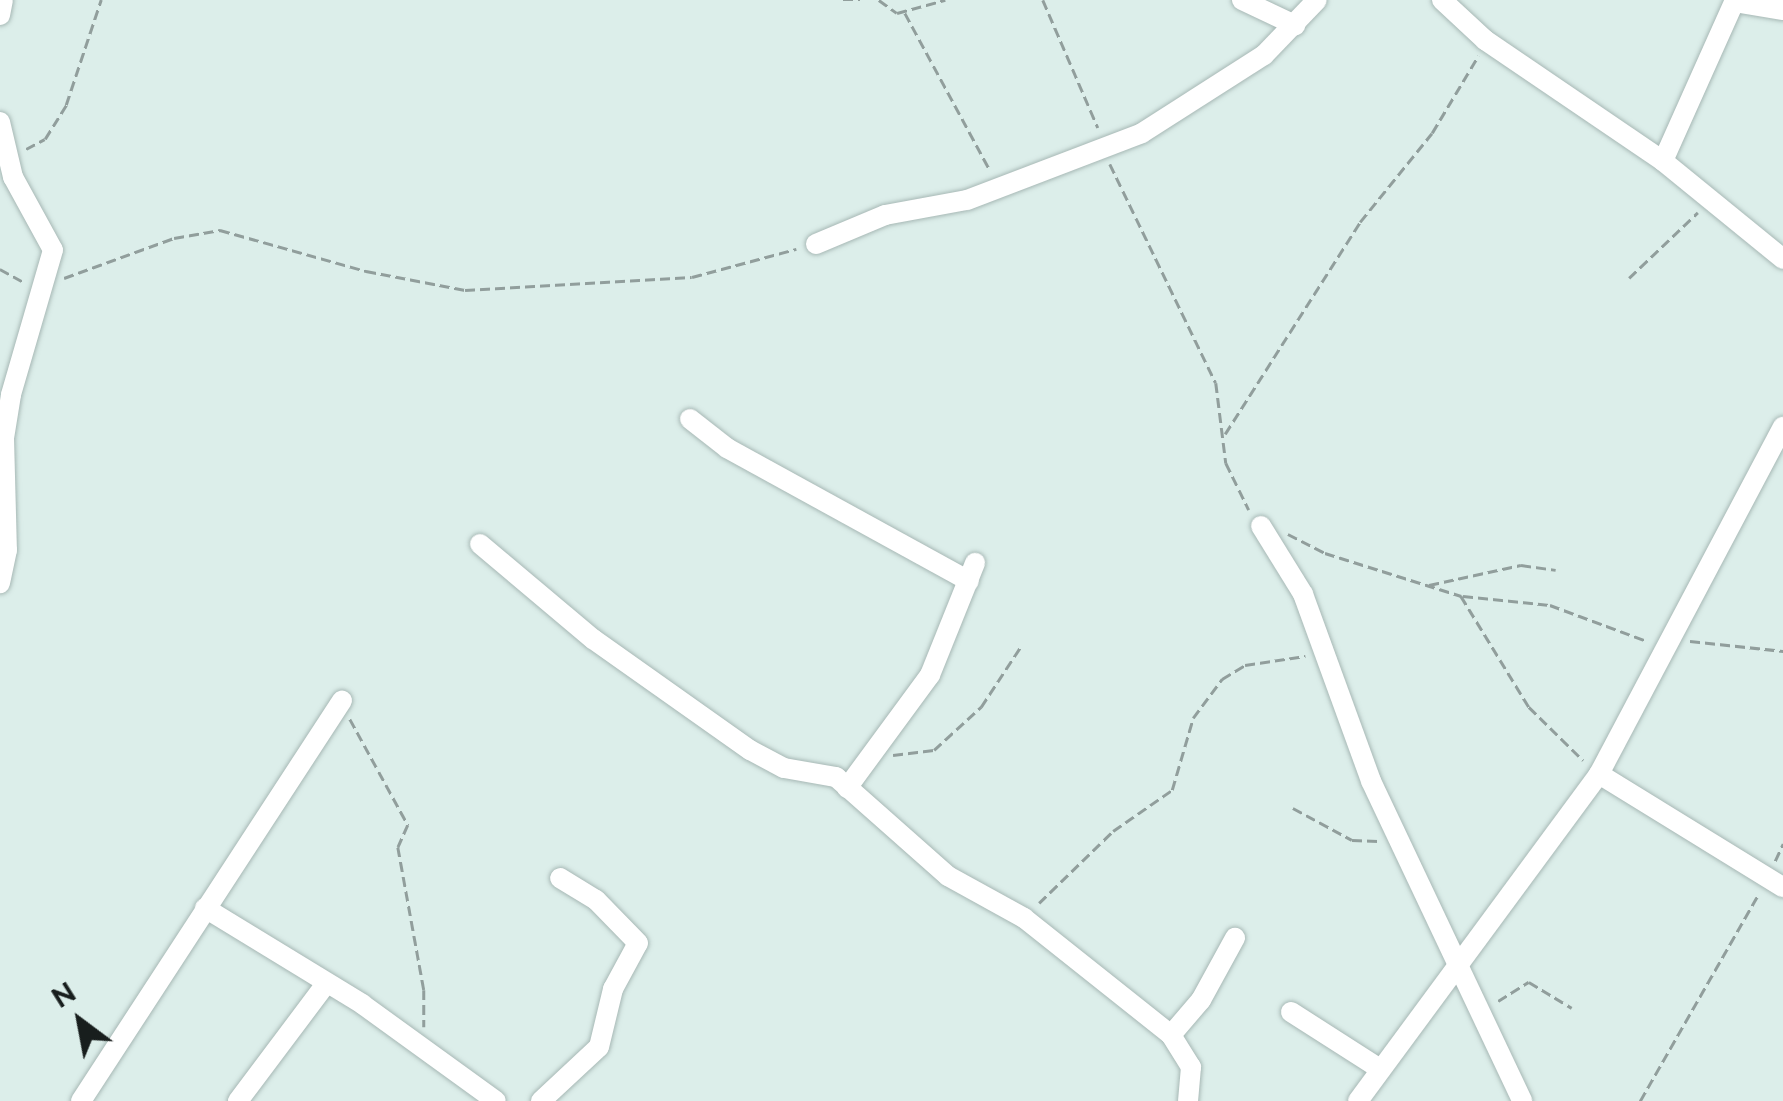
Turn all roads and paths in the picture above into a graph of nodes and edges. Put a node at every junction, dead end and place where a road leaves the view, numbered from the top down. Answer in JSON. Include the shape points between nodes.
{"nodes":[{"id":1,"x":3,"y":0,"type":"edge"},
{"id":2,"x":102,"y":0,"type":"edge"},
{"id":3,"x":843,"y":0,"type":"edge"},
{"id":4,"x":860,"y":0,"type":"edge"},
{"id":5,"x":878,"y":0,"type":"edge"},
{"id":6,"x":945,"y":0,"type":"edge"},
{"id":7,"x":1043,"y":0,"type":"edge"},
{"id":8,"x":1242,"y":0,"type":"edge"},
{"id":9,"x":1317,"y":0,"type":"edge"},
{"id":10,"x":1442,"y":0,"type":"edge"},
{"id":11,"x":1735,"y":1,"type":"edge"},
{"id":12,"x":1783,"y":10,"type":"edge"},
{"id":13,"x":905,"y":13,"type":"junction"},
{"id":14,"x":0,"y":15,"type":"edge"},
{"id":15,"x":1295,"y":25,"type":"junction"},
{"id":16,"x":1485,"y":40,"type":"junction"},
{"id":17,"x":0,"y":122,"type":"edge"},
{"id":18,"x":1105,"y":148,"type":"junction"},
{"id":19,"x":10,"y":157,"type":"junction"},
{"id":20,"x":1663,"y":161,"type":"junction"},
{"id":21,"x":1000,"y":186,"type":"junction"},
{"id":22,"x":1710,"y":201,"type":"junction"},
{"id":23,"x":816,"y":244,"type":"joint"},
{"id":24,"x":1782,"y":258,"type":"edge"},
{"id":25,"x":0,"y":269,"type":"edge"},
{"id":26,"x":1629,"y":278,"type":"dead end"},
{"id":27,"x":47,"y":288,"type":"junction"},
{"id":28,"x":690,"y":419,"type":"dead end"},
{"id":29,"x":1783,"y":428,"type":"edge"},
{"id":30,"x":1224,"y":435,"type":"junction"},
{"id":31,"x":1262,"y":526,"type":"junction"},
{"id":32,"x":480,"y":544,"type":"dead end"},
{"id":33,"x":1556,"y":570,"type":"dead end"},
{"id":34,"x":0,"y":583,"type":"edge"},
{"id":35,"x":1428,"y":585,"type":"junction"},
{"id":36,"x":1461,"y":596,"type":"junction"},
{"id":37,"x":1675,"y":641,"type":"junction"},
{"id":38,"x":1021,"y":646,"type":"dead end"},
{"id":39,"x":1783,"y":651,"type":"edge"},
{"id":40,"x":1328,"y":652,"type":"junction"},
{"id":41,"x":342,"y":700,"type":"joint"},
{"id":42,"x":871,"y":755,"type":"junction"},
{"id":43,"x":1600,"y":774,"type":"junction"},
{"id":44,"x":847,"y":788,"type":"junction"},
{"id":45,"x":1293,"y":808,"type":"dead end"},
{"id":46,"x":1393,"y":826,"type":"junction"},
{"id":47,"x":560,"y":878,"type":"dead end"},
{"id":48,"x":1775,"y":882,"type":"edge"},
{"id":49,"x":206,"y":908,"type":"junction"},
{"id":50,"x":1024,"y":918,"type":"junction"},
{"id":51,"x":1235,"y":938,"type":"dead end"},
{"id":52,"x":1458,"y":958,"type":"junction"},
{"id":53,"x":324,"y":984,"type":"junction"},
{"id":54,"x":1572,"y":1008,"type":"dead end"},
{"id":55,"x":1291,"y":1012,"type":"dead end"},
{"id":56,"x":1480,"y":1012,"type":"junction"},
{"id":57,"x":1170,"y":1034,"type":"junction"},
{"id":58,"x":423,"y":1045,"type":"junction"},
{"id":59,"x":1380,"y":1069,"type":"junction"},
{"id":60,"x":81,"y":1101,"type":"edge"},
{"id":61,"x":238,"y":1101,"type":"edge"},
{"id":62,"x":496,"y":1101,"type":"edge"},
{"id":63,"x":541,"y":1101,"type":"edge"},
{"id":64,"x":1188,"y":1101,"type":"edge"},
{"id":65,"x":1358,"y":1101,"type":"edge"},
{"id":66,"x":1522,"y":1101,"type":"edge"},
{"id":67,"x":1640,"y":1101,"type":"edge"}],
"edges":[{"from":1,"to":14,"type":"street"},
{"from":2,"to":19,"type":"path","via":[[66,105],[45,140]]},
{"from":3,"to":4,"type":"path"},
{"from":5,"to":13,"type":"path"},
{"from":6,"to":13,"type":"path"},
{"from":7,"to":18,"type":"path"},
{"from":8,"to":15,"type":"street"},
{"from":9,"to":15,"type":"street"},
{"from":10,"to":16,"type":"street"},
{"from":11,"to":12,"type":"street"},
{"from":11,"to":20,"type":"street"},
{"from":13,"to":21,"type":"path"},
{"from":15,"to":18,"type":"street","via":[[1222,86]]},
{"from":16,"to":20,"type":"street"},
{"from":16,"to":30,"type":"path","via":[[1432,133],[1360,222]]},
{"from":17,"to":19,"type":"street"},
{"from":18,"to":21,"type":"street"},
{"from":18,"to":30,"type":"path","via":[[1216,383]]},
{"from":19,"to":27,"type":"street","via":[[53,250]]},
{"from":20,"to":22,"type":"street"},
{"from":21,"to":23,"type":"street","via":[[967,200],[885,215]]},
{"from":22,"to":24,"type":"street"},
{"from":22,"to":26,"type":"path"},
{"from":23,"to":27,"type":"path","via":[[692,276],[465,290],[366,272],[220,230],[174,238]]},
{"from":25,"to":27,"type":"path"},
{"from":27,"to":34,"type":"street","via":[[10,395],[4,438],[8,550]]},
{"from":28,"to":42,"type":"street","via":[[727,448],[972,572],[930,675]]},
{"from":29,"to":37,"type":"street"},
{"from":30,"to":31,"type":"path","via":[[1226,464]]},
{"from":31,"to":35,"type":"path"},
{"from":31,"to":40,"type":"street"},
{"from":32,"to":44,"type":"street","via":[[593,639],[750,750],[784,768],[836,777]]},
{"from":33,"to":35,"type":"path","via":[[1522,565]]},
{"from":35,"to":36,"type":"path"},
{"from":36,"to":37,"type":"path","via":[[1550,605],[1646,641]]},
{"from":36,"to":43,"type":"path","via":[[1529,707]]},
{"from":37,"to":39,"type":"path"},
{"from":37,"to":43,"type":"street"},
{"from":38,"to":42,"type":"path","via":[[981,707],[934,750]]},
{"from":40,"to":46,"type":"street"},
{"from":40,"to":50,"type":"path","via":[[1245,666],[1222,680],[1193,718],[1172,790],[1113,830]]},
{"from":41,"to":49,"type":"street"},
{"from":41,"to":58,"type":"path","via":[[408,826],[398,847],[424,990]]},
{"from":42,"to":44,"type":"street"},
{"from":43,"to":48,"type":"street"},
{"from":43,"to":52,"type":"street"},
{"from":44,"to":50,"type":"street","via":[[948,876]]},
{"from":45,"to":46,"type":"path","via":[[1368,844]]},
{"from":46,"to":52,"type":"street"},
{"from":47,"to":63,"type":"street","via":[[596,900],[638,943],[614,988],[599,1047]]},
{"from":48,"to":67,"type":"path"},
{"from":49,"to":53,"type":"street"},
{"from":49,"to":60,"type":"street"},
{"from":50,"to":57,"type":"street"},
{"from":51,"to":57,"type":"street","via":[[1201,1000]]},
{"from":52,"to":56,"type":"street"},
{"from":52,"to":59,"type":"street"},
{"from":53,"to":58,"type":"street"},
{"from":53,"to":61,"type":"street"},
{"from":54,"to":56,"type":"path","via":[[1530,982]]},
{"from":55,"to":59,"type":"street"},
{"from":56,"to":66,"type":"street"},
{"from":57,"to":64,"type":"street","via":[[1192,1067]]},
{"from":58,"to":62,"type":"street"},
{"from":59,"to":65,"type":"street"}]}
